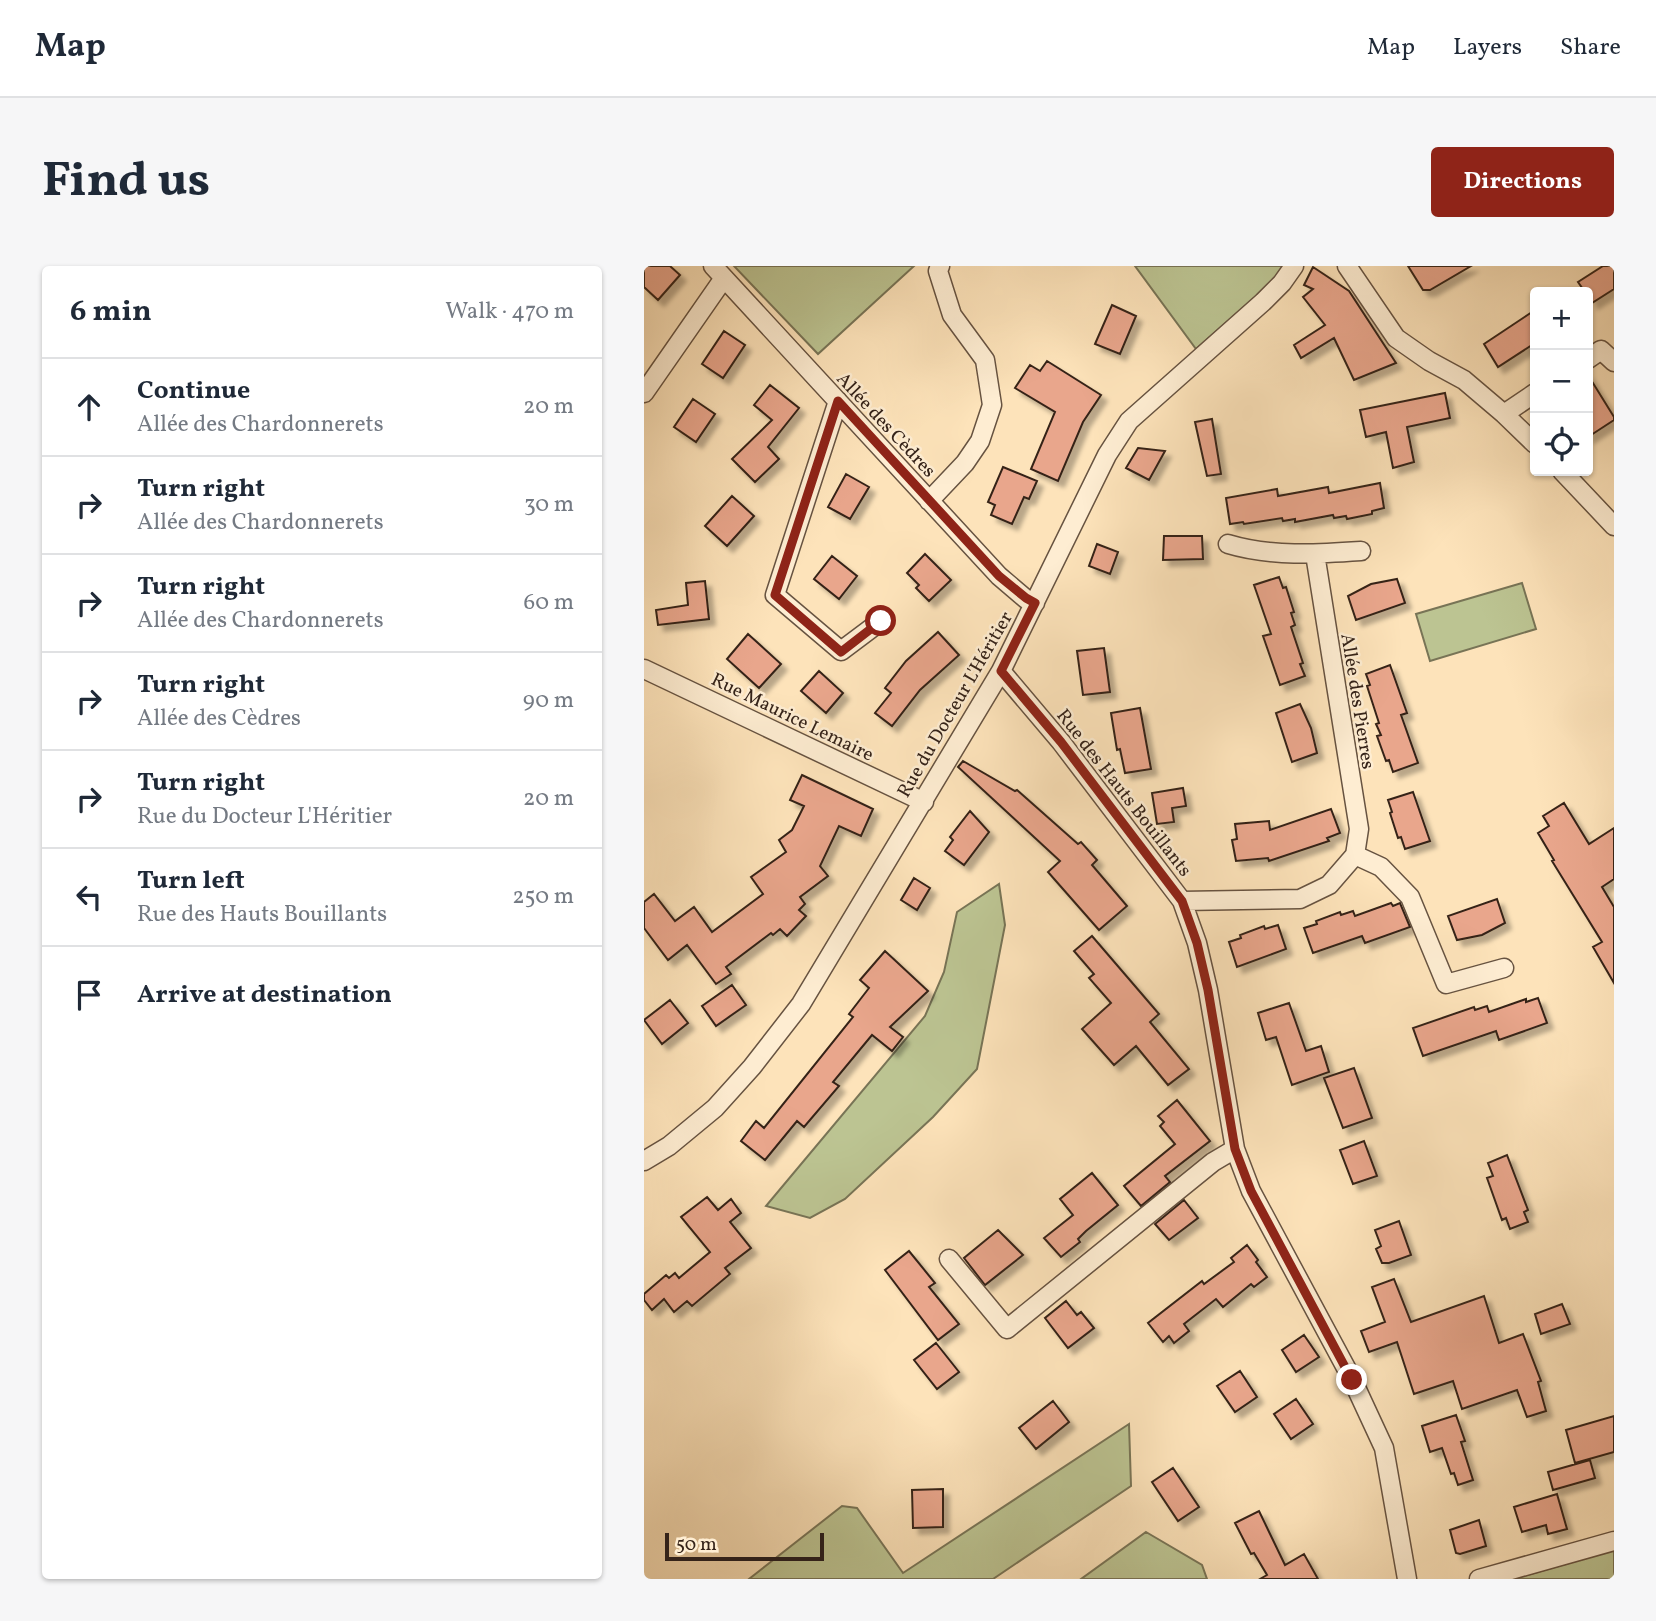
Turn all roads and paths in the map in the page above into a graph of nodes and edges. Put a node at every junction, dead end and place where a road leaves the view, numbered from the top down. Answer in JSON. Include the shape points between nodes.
{"nodes":[{"id":1,"x":940,"y":266,"type":"edge"},
{"id":2,"x":1294,"y":266,"type":"edge"},
{"id":3,"x":1347,"y":266,"type":"edge"},
{"id":4,"x":719,"y":272,"type":"edge"},
{"id":5,"x":1593,"y":356,"type":"edge"},
{"id":6,"x":1614,"y":362,"type":"edge"},
{"id":7,"x":644,"y":393,"type":"edge"},
{"id":8,"x":1530,"y":396,"type":"edge"},
{"id":9,"x":838,"y":401,"type":"junction"},
{"id":10,"x":1504,"y":414,"type":"junction"},
{"id":11,"x":1530,"y":439,"type":"edge"},
{"id":12,"x":1567,"y":476,"type":"edge"},
{"id":13,"x":929,"y":500,"type":"junction"},
{"id":14,"x":1614,"y":526,"type":"edge"},
{"id":15,"x":1228,"y":544,"type":"dead end"},
{"id":16,"x":1361,"y":551,"type":"dead end"},
{"id":17,"x":1315,"y":554,"type":"junction"},
{"id":18,"x":1035,"y":603,"type":"junction"},
{"id":19,"x":881,"y":621,"type":"dead end"},
{"id":20,"x":644,"y":668,"type":"edge"},
{"id":21,"x":1001,"y":671,"type":"junction"},
{"id":22,"x":924,"y":802,"type":"junction"},
{"id":23,"x":1355,"y":855,"type":"junction"},
{"id":24,"x":1182,"y":901,"type":"junction"},
{"id":25,"x":1504,"y":968,"type":"dead end"},
{"id":26,"x":1235,"y":1149,"type":"junction"},
{"id":27,"x":644,"y":1161,"type":"edge"},
{"id":28,"x":949,"y":1259,"type":"dead end"},
{"id":29,"x":1614,"y":1541,"type":"edge"},
{"id":30,"x":1407,"y":1579,"type":"edge"},
{"id":31,"x":1479,"y":1579,"type":"edge"}],
"edges":[{"from":1,"to":13,"type":"street","via":[[952,316],[985,360],[992,405],[980,441]]},
{"from":2,"to":18,"type":"street","name":"Rue du Docteur L'Héritier","via":[[1263,302],[1129,421],[1107,455]]},
{"from":3,"to":10,"type":"street","via":[[1396,338],[1464,380]]},
{"from":4,"to":7,"type":"street"},
{"from":4,"to":9,"type":"street","name":"Allée des Cèdres"},
{"from":5,"to":6,"type":"street","via":[[1601,350]]},
{"from":8,"to":10,"type":"street"},
{"from":9,"to":13,"type":"street","name":"Allée des Cèdres"},
{"from":9,"to":19,"type":"street","via":[[775,595],[841,652]]},
{"from":10,"to":11,"type":"street"},
{"from":12,"to":14,"type":"street"},
{"from":13,"to":18,"type":"street","name":"Allée des Cèdres","via":[[999,576]]},
{"from":15,"to":17,"type":"street"},
{"from":16,"to":17,"type":"street"},
{"from":17,"to":23,"type":"street","name":"Allée des Pierres","via":[[1359,829]]},
{"from":18,"to":21,"type":"street","name":"Rue du Docteur L'Héritier"},
{"from":20,"to":22,"type":"street","name":"Rue Maurice Lemaire"},
{"from":21,"to":22,"type":"street","name":"Rue du Docteur L'Héritier"},
{"from":21,"to":24,"type":"street","name":"Rue des Hauts Bouillants"},
{"from":22,"to":27,"type":"street","name":"Rue du Docteur L'Héritier","via":[[793,1014],[752,1067],[715,1108]]},
{"from":23,"to":24,"type":"street","via":[[1329,885],[1300,899]]},
{"from":23,"to":25,"type":"street","via":[[1381,867],[1410,897],[1446,985]]},
{"from":24,"to":26,"type":"street","name":"Rue des Hauts Bouillants","via":[[1208,990]]},
{"from":26,"to":28,"type":"street","via":[[1213,1161],[1007,1329]]},
{"from":26,"to":30,"type":"street","name":"Rue des Hauts Bouillants","via":[[1251,1191],[1384,1448]]},
{"from":29,"to":31,"type":"street"}]}
